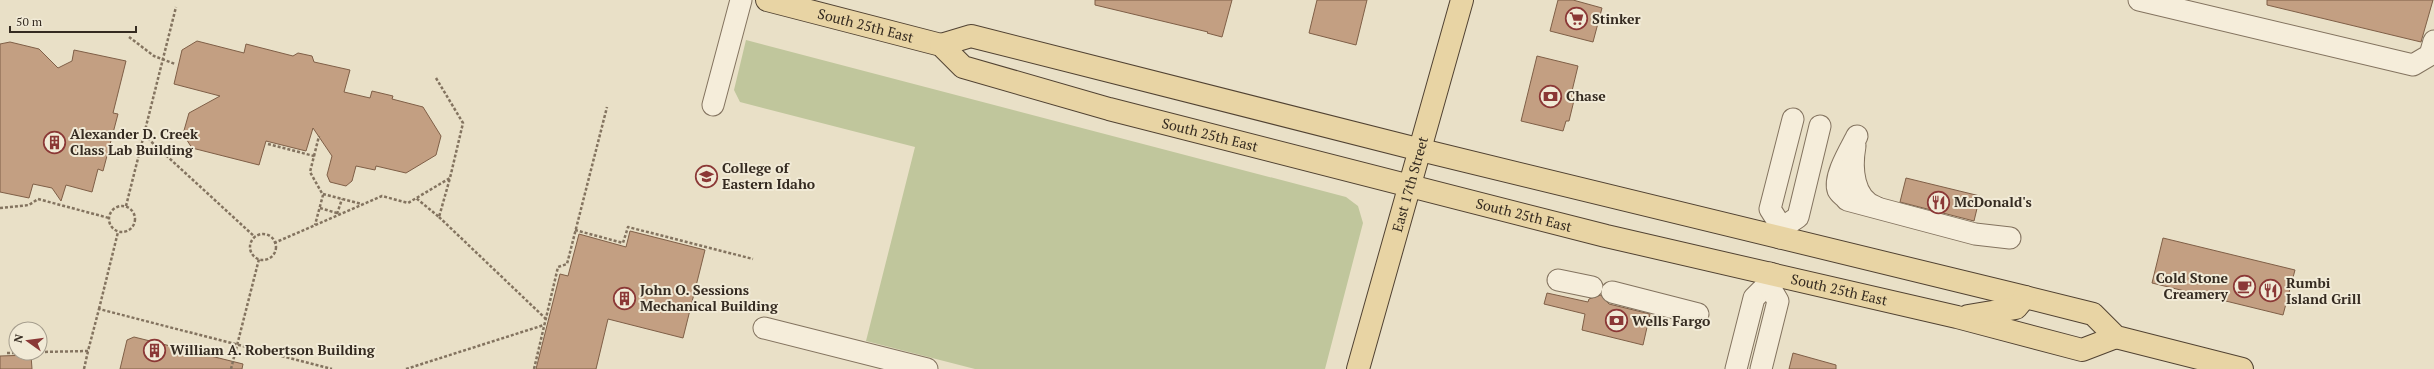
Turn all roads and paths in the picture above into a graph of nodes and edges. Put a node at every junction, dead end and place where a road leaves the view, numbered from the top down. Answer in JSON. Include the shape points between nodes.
{"nodes":[{"id":1,"x":741,"y":0,"type":"edge"},
{"id":2,"x":767,"y":0,"type":"edge"},
{"id":3,"x":1462,"y":0,"type":"edge"},
{"id":4,"x":2139,"y":0,"type":"edge"},
{"id":5,"x":176,"y":7,"type":"dead end"},
{"id":6,"x":129,"y":37,"type":"dead end"},
{"id":7,"x":2434,"y":41,"type":"edge"},
{"id":8,"x":941,"y":45,"type":"junction"},
{"id":9,"x":163,"y":60,"type":"junction"},
{"id":10,"x":175,"y":64,"type":"dead end"},
{"id":11,"x":436,"y":78,"type":"dead end"},
{"id":12,"x":713,"y":105,"type":"dead end"},
{"id":13,"x":607,"y":107,"type":"dead end"},
{"id":14,"x":1793,"y":119,"type":"dead end"},
{"id":15,"x":1820,"y":126,"type":"dead end"},
{"id":16,"x":144,"y":135,"type":"junction"},
{"id":17,"x":319,"y":136,"type":"dead end"},
{"id":18,"x":1857,"y":136,"type":"dead end"},
{"id":19,"x":268,"y":144,"type":"dead end"},
{"id":20,"x":1421,"y":150,"type":"junction"},
{"id":21,"x":314,"y":156,"type":"junction"},
{"id":22,"x":450,"y":178,"type":"junction"},
{"id":23,"x":1411,"y":186,"type":"junction"},
{"id":24,"x":323,"y":194,"type":"junction"},
{"id":25,"x":416,"y":198,"type":"junction"},
{"id":26,"x":342,"y":199,"type":"junction"},
{"id":27,"x":362,"y":204,"type":"junction"},
{"id":28,"x":126,"y":206,"type":"junction"},
{"id":29,"x":0,"y":208,"type":"edge"},
{"id":30,"x":320,"y":208,"type":"junction"},
{"id":31,"x":338,"y":214,"type":"junction"},
{"id":32,"x":439,"y":217,"type":"junction"},
{"id":33,"x":109,"y":218,"type":"junction"},
{"id":34,"x":315,"y":225,"type":"junction"},
{"id":35,"x":576,"y":230,"type":"junction"},
{"id":36,"x":118,"y":232,"type":"junction"},
{"id":37,"x":1781,"y":233,"type":"junction"},
{"id":38,"x":255,"y":237,"type":"junction"},
{"id":39,"x":2010,"y":238,"type":"dead end"},
{"id":40,"x":274,"y":243,"type":"junction"},
{"id":41,"x":259,"y":259,"type":"junction"},
{"id":42,"x":754,"y":259,"type":"dead end"},
{"id":43,"x":1769,"y":279,"type":"junction"},
{"id":44,"x":1558,"y":280,"type":"dead end"},
{"id":45,"x":1592,"y":287,"type":"dead end"},
{"id":46,"x":1612,"y":292,"type":"dead end"},
{"id":47,"x":2025,"y":297,"type":"junction"},
{"id":48,"x":99,"y":309,"type":"junction"},
{"id":49,"x":1698,"y":314,"type":"dead end"},
{"id":50,"x":1957,"y":317,"type":"junction"},
{"id":51,"x":546,"y":319,"type":"junction"},
{"id":52,"x":544,"y":325,"type":"junction"},
{"id":53,"x":764,"y":328,"type":"dead end"},
{"id":54,"x":2116,"y":338,"type":"junction"},
{"id":55,"x":237,"y":345,"type":"junction"},
{"id":56,"x":88,"y":351,"type":"junction"},
{"id":57,"x":48,"y":352,"type":"edge"},
{"id":58,"x":84,"y":369,"type":"edge"},
{"id":59,"x":231,"y":369,"type":"edge"},
{"id":60,"x":332,"y":369,"type":"edge"},
{"id":61,"x":406,"y":369,"type":"edge"},
{"id":62,"x":534,"y":369,"type":"edge"},
{"id":63,"x":927,"y":369,"type":"edge"},
{"id":64,"x":1358,"y":369,"type":"edge"},
{"id":65,"x":1736,"y":369,"type":"edge"},
{"id":66,"x":1761,"y":369,"type":"edge"},
{"id":67,"x":2242,"y":369,"type":"edge"}],
"edges":[{"from":1,"to":12,"type":"lane"},
{"from":2,"to":8,"type":"main road","name":"South 25th East"},
{"from":3,"to":20,"type":"main road","name":"East 17th Street"},
{"from":4,"to":7,"type":"lane","via":[[2413,65],[2430,55]]},
{"from":5,"to":9,"type":"path"},
{"from":6,"to":9,"type":"path"},
{"from":8,"to":20,"type":"main road","via":[[972,36]]},
{"from":8,"to":23,"type":"main road","name":"South 25th East","via":[[963,67],[1116,110]]},
{"from":9,"to":10,"type":"path"},
{"from":9,"to":16,"type":"path"},
{"from":11,"to":22,"type":"path","via":[[463,123]]},
{"from":13,"to":35,"type":"path"},
{"from":14,"to":37,"type":"lane","via":[[1770,209]]},
{"from":15,"to":37,"type":"lane","via":[[1798,216]]},
{"from":16,"to":28,"type":"path"},
{"from":16,"to":38,"type":"path"},
{"from":17,"to":21,"type":"path"},
{"from":18,"to":39,"type":"lane","via":[[1842,165],[1837,182],[1838,191],[1851,202],[1975,234]]},
{"from":19,"to":21,"type":"path"},
{"from":20,"to":23,"type":"main road","name":"East 17th Street"},
{"from":20,"to":37,"type":"main road"},
{"from":21,"to":24,"type":"path","via":[[310,172]]},
{"from":22,"to":25,"type":"path"},
{"from":22,"to":32,"type":"path"},
{"from":23,"to":43,"type":"main road","name":"South 25th East"},
{"from":23,"to":64,"type":"main road","name":"East 17th Street"},
{"from":24,"to":26,"type":"path"},
{"from":24,"to":30,"type":"path"},
{"from":25,"to":27,"type":"path","via":[[408,203],[382,196]]},
{"from":25,"to":32,"type":"path"},
{"from":26,"to":27,"type":"path"},
{"from":26,"to":31,"type":"path"},
{"from":27,"to":31,"type":"path"},
{"from":28,"to":33,"type":"path","via":[[113,210]]},
{"from":28,"to":36,"type":"path","via":[[132,211],[135,223],[127,231]]},
{"from":29,"to":33,"type":"path","via":[[29,204],[38,199]]},
{"from":30,"to":31,"type":"path"},
{"from":30,"to":34,"type":"path"},
{"from":31,"to":34,"type":"path"},
{"from":32,"to":51,"type":"path"},
{"from":33,"to":36,"type":"path","via":[[111,226]]},
{"from":34,"to":40,"type":"path"},
{"from":35,"to":42,"type":"path","via":[[623,243],[628,227]]},
{"from":35,"to":51,"type":"path","via":[[567,264],[558,267]]},
{"from":36,"to":48,"type":"path"},
{"from":37,"to":47,"type":"main road"},
{"from":38,"to":40,"type":"path","via":[[265,235]]},
{"from":38,"to":41,"type":"path","via":[[250,250]]},
{"from":40,"to":41,"type":"path","via":[[275,250],[270,257]]},
{"from":41,"to":55,"type":"path"},
{"from":43,"to":50,"type":"main road","name":"South 25th East"},
{"from":43,"to":65,"type":"lane","via":[[1754,298]]},
{"from":43,"to":66,"type":"lane","via":[[1778,301]]},
{"from":44,"to":45,"type":"lane"},
{"from":46,"to":49,"type":"lane"},
{"from":47,"to":50,"type":"main road","via":[[2016,308]]},
{"from":47,"to":54,"type":"main road","via":[[2093,314]]},
{"from":48,"to":55,"type":"path"},
{"from":48,"to":56,"type":"path"},
{"from":50,"to":54,"type":"main road","name":"South 25th East","via":[[2082,350]]},
{"from":51,"to":52,"type":"path"},
{"from":52,"to":61,"type":"path"},
{"from":52,"to":62,"type":"path"},
{"from":53,"to":63,"type":"lane"},
{"from":54,"to":67,"type":"main road"},
{"from":55,"to":59,"type":"path"},
{"from":55,"to":60,"type":"path"},
{"from":56,"to":57,"type":"path"},
{"from":56,"to":58,"type":"path"}]}
